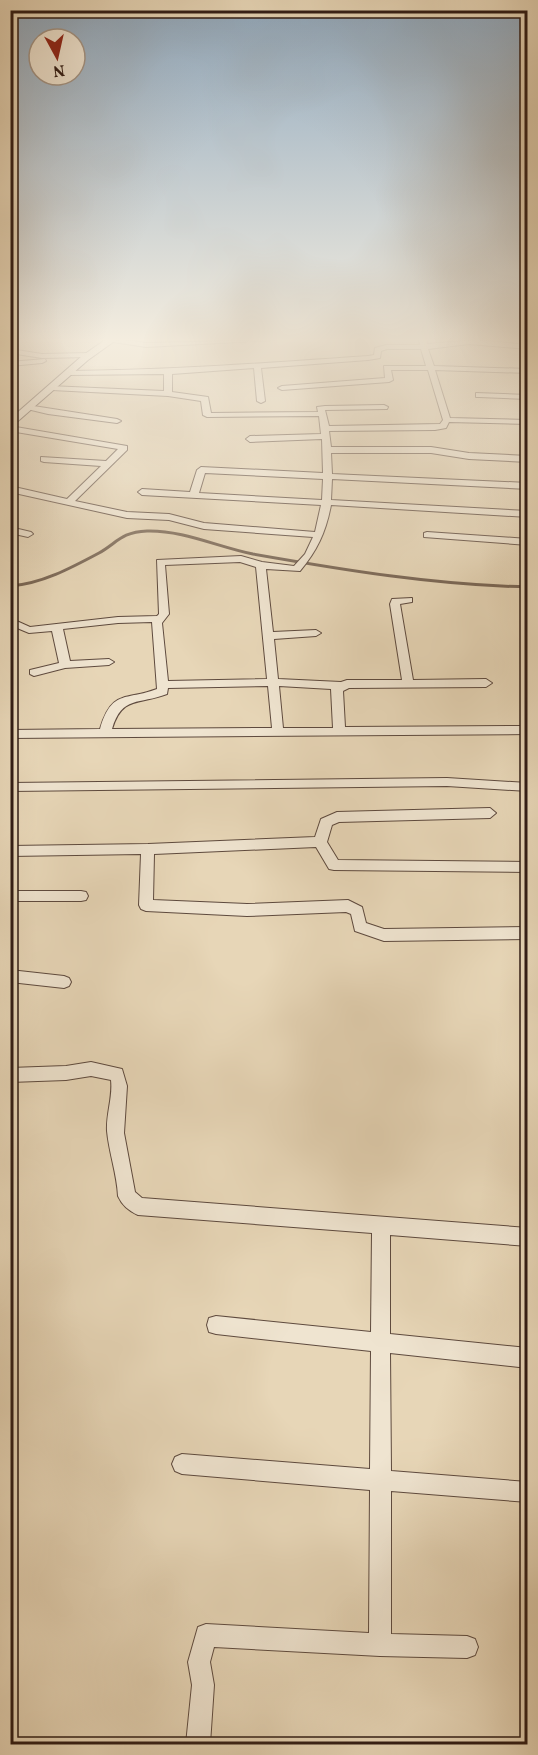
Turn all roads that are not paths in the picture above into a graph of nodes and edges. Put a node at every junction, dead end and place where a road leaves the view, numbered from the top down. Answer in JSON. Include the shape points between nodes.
{"nodes":[{"id":1,"x":17,"y":422,"type":"edge"},
{"id":2,"x":324,"y":422,"type":"edge"},
{"id":3,"x":446,"y":422,"type":"edge"},
{"id":4,"x":326,"y":432,"type":"junction"},
{"id":5,"x":250,"y":439,"type":"dead end"},
{"id":6,"x":327,"y":450,"type":"junction"},
{"id":7,"x":44,"y":459,"type":"dead end"},
{"id":8,"x":528,"y":459,"type":"edge"},
{"id":9,"x":109,"y":464,"type":"junction"},
{"id":10,"x":328,"y":475,"type":"junction"},
{"id":11,"x":528,"y":486,"type":"edge"},
{"id":12,"x":10,"y":489,"type":"edge"},
{"id":13,"x":142,"y":492,"type":"dead end"},
{"id":14,"x":194,"y":495,"type":"junction"},
{"id":15,"x":69,"y":502,"type":"junction"},
{"id":16,"x":327,"y":502,"type":"junction"},
{"id":17,"x":528,"y":514,"type":"edge"},
{"id":18,"x":10,"y":530,"type":"edge"},
{"id":19,"x":28,"y":534,"type":"dead end"},
{"id":20,"x":319,"y":535,"type":"junction"},
{"id":21,"x":427,"y":535,"type":"dead end"},
{"id":22,"x":528,"y":542,"type":"edge"},
{"id":23,"x":261,"y":565,"type":"junction"},
{"id":24,"x":408,"y":600,"type":"dead end"},
{"id":25,"x":160,"y":619,"type":"junction"},
{"id":26,"x":10,"y":621,"type":"edge"},
{"id":27,"x":57,"y":627,"type":"junction"},
{"id":28,"x":316,"y":633,"type":"dead end"},
{"id":29,"x":268,"y":636,"type":"junction"},
{"id":30,"x":109,"y":662,"type":"dead end"},
{"id":31,"x":65,"y":665,"type":"junction"},
{"id":32,"x":34,"y":672,"type":"dead end"},
{"id":33,"x":273,"y":682,"type":"junction"},
{"id":34,"x":408,"y":683,"type":"junction"},
{"id":35,"x":486,"y":683,"type":"dead end"},
{"id":36,"x":163,"y":685,"type":"junction"},
{"id":37,"x":341,"y":686,"type":"junction"},
{"id":38,"x":528,"y":730,"type":"edge"},
{"id":39,"x":339,"y":732,"type":"junction"},
{"id":40,"x":278,"y":733,"type":"junction"},
{"id":41,"x":10,"y":734,"type":"edge"},
{"id":42,"x":105,"y":734,"type":"junction"},
{"id":43,"x":10,"y":787,"type":"edge"},
{"id":44,"x":528,"y":787,"type":"edge"},
{"id":45,"x":490,"y":813,"type":"dead end"},
{"id":46,"x":320,"y":842,"type":"junction"},
{"id":47,"x":148,"y":849,"type":"junction"},
{"id":48,"x":10,"y":851,"type":"edge"},
{"id":49,"x":528,"y":867,"type":"edge"},
{"id":50,"x":10,"y":896,"type":"edge"},
{"id":51,"x":81,"y":896,"type":"dead end"},
{"id":52,"x":528,"y":933,"type":"edge"},
{"id":53,"x":10,"y":976,"type":"edge"},
{"id":54,"x":64,"y":982,"type":"dead end"},
{"id":55,"x":10,"y":1075,"type":"edge"},
{"id":56,"x":381,"y":1226,"type":"junction"},
{"id":57,"x":528,"y":1237,"type":"edge"},
{"id":58,"x":216,"y":1325,"type":"dead end"},
{"id":59,"x":380,"y":1342,"type":"junction"},
{"id":60,"x":528,"y":1358,"type":"edge"},
{"id":61,"x":182,"y":1464,"type":"dead end"},
{"id":62,"x":380,"y":1481,"type":"junction"},
{"id":63,"x":528,"y":1492,"type":"edge"},
{"id":64,"x":380,"y":1645,"type":"junction"},
{"id":65,"x":467,"y":1647,"type":"dead end"},
{"id":66,"x":198,"y":1744,"type":"edge"}],
"edges":[{"from":1,"to":9,"type":"street","via":[[124,448]]},
{"from":2,"to":4,"type":"street"},
{"from":3,"to":4,"type":"street","via":[[435,428]]},
{"from":4,"to":5,"type":"street"},
{"from":4,"to":6,"type":"street"},
{"from":6,"to":8,"type":"street","via":[[430,450]]},
{"from":6,"to":10,"type":"street"},
{"from":7,"to":9,"type":"street"},
{"from":9,"to":15,"type":"street"},
{"from":10,"to":11,"type":"street"},
{"from":10,"to":14,"type":"street","via":[[201,470]]},
{"from":10,"to":16,"type":"street"},
{"from":12,"to":15,"type":"street"},
{"from":13,"to":14,"type":"street"},
{"from":14,"to":16,"type":"street"},
{"from":15,"to":20,"type":"street","via":[[204,526]]},
{"from":16,"to":17,"type":"street"},
{"from":16,"to":20,"type":"street"},
{"from":18,"to":19,"type":"street"},
{"from":20,"to":23,"type":"street","via":[[297,569]]},
{"from":21,"to":22,"type":"street"},
{"from":23,"to":25,"type":"street","via":[[241,559],[160,562],[164,614]]},
{"from":23,"to":29,"type":"street"},
{"from":24,"to":34,"type":"street","via":[[395,604]]},
{"from":25,"to":27,"type":"street"},
{"from":25,"to":36,"type":"street","via":[[157,623]]},
{"from":26,"to":27,"type":"street","via":[[29,630]]},
{"from":27,"to":31,"type":"street"},
{"from":28,"to":29,"type":"street"},
{"from":29,"to":33,"type":"street"},
{"from":30,"to":31,"type":"street"},
{"from":31,"to":32,"type":"street"},
{"from":33,"to":36,"type":"street"},
{"from":33,"to":37,"type":"street"},
{"from":33,"to":40,"type":"street"},
{"from":34,"to":35,"type":"street"},
{"from":34,"to":37,"type":"street"},
{"from":36,"to":42,"type":"street","via":[[163,691],[154,695],[119,702],[109,712]]},
{"from":37,"to":39,"type":"street","via":[[337,689]]},
{"from":38,"to":39,"type":"street"},
{"from":39,"to":40,"type":"street"},
{"from":40,"to":42,"type":"street"},
{"from":41,"to":42,"type":"street"},
{"from":43,"to":44,"type":"street","via":[[447,782]]},
{"from":45,"to":46,"type":"street","via":[[337,817],[326,822]]},
{"from":46,"to":47,"type":"street"},
{"from":46,"to":49,"type":"street","via":[[334,865]]},
{"from":47,"to":48,"type":"street"},
{"from":47,"to":52,"type":"street","via":[[146,905],[247,910],[348,906],[357,911],[360,927],[384,935]]},
{"from":50,"to":51,"type":"street"},
{"from":53,"to":54,"type":"street"},
{"from":55,"to":56,"type":"street","via":[[91,1069],[116,1074],[121,1083],[115,1126],[128,1196],[138,1206]]},
{"from":56,"to":57,"type":"street"},
{"from":56,"to":59,"type":"street"},
{"from":58,"to":59,"type":"street"},
{"from":59,"to":60,"type":"street"},
{"from":59,"to":62,"type":"street"},
{"from":61,"to":62,"type":"street"},
{"from":62,"to":63,"type":"street"},
{"from":62,"to":64,"type":"street"},
{"from":64,"to":65,"type":"street"},
{"from":64,"to":66,"type":"street","via":[[206,1635],[199,1662],[203,1685]]}]}
